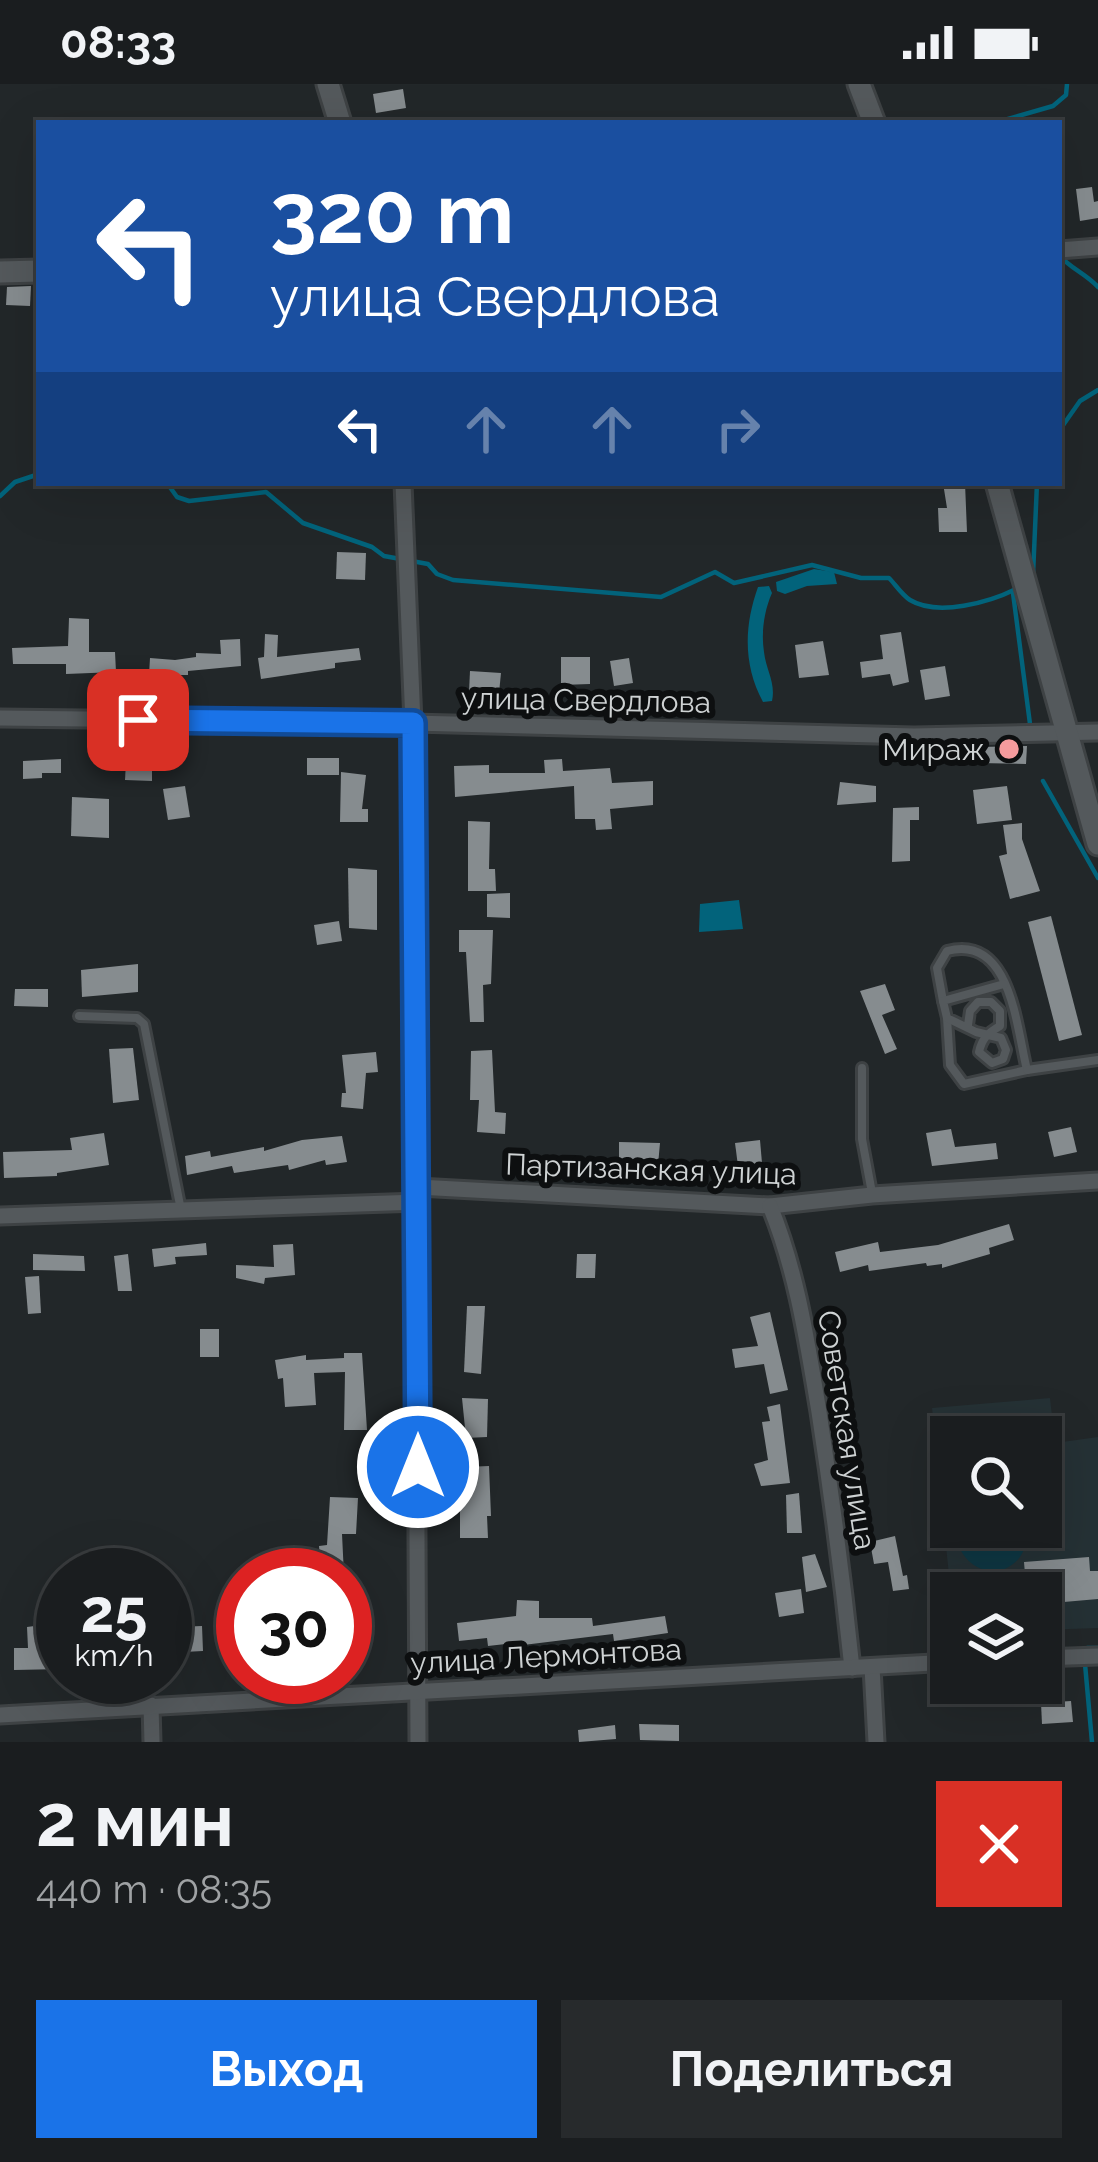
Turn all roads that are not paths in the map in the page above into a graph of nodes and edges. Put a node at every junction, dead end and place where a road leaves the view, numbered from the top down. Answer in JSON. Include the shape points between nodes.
{"nodes":[{"id":1,"x":328,"y":84,"type":"edge"},
{"id":2,"x":859,"y":84,"type":"edge"},
{"id":3,"x":339,"y":120,"type":"edge"},
{"id":4,"x":873,"y":120,"type":"edge"},
{"id":5,"x":1098,"y":247,"type":"edge"},
{"id":6,"x":1062,"y":250,"type":"edge"},
{"id":7,"x":36,"y":271,"type":"edge"},
{"id":8,"x":0,"y":272,"type":"edge"},
{"id":9,"x":404,"y":486,"type":"edge"},
{"id":10,"x":998,"y":486,"type":"edge"},
{"id":11,"x":0,"y":718,"type":"edge"},
{"id":12,"x":413,"y":723,"type":"junction"},
{"id":13,"x":1065,"y":731,"type":"junction"},
{"id":14,"x":1098,"y":731,"type":"edge"},
{"id":15,"x":1098,"y":844,"type":"edge"},
{"id":16,"x":1004,"y":984,"type":"junction"},
{"id":17,"x":944,"y":1001,"type":"junction"},
{"id":18,"x":79,"y":1016,"type":"dead end"},
{"id":19,"x":946,"y":1018,"type":"junction"},
{"id":20,"x":968,"y":1025,"type":"junction"},
{"id":21,"x":1098,"y":1060,"type":"edge"},
{"id":22,"x":862,"y":1068,"type":"dead end"},
{"id":23,"x":1027,"y":1070,"type":"junction"},
{"id":24,"x":1098,"y":1181,"type":"edge"},
{"id":25,"x":418,"y":1194,"type":"junction"},
{"id":26,"x":872,"y":1195,"type":"junction"},
{"id":27,"x":770,"y":1206,"type":"junction"},
{"id":28,"x":181,"y":1210,"type":"junction"},
{"id":29,"x":0,"y":1216,"type":"edge"},
{"id":30,"x":1098,"y":1655,"type":"edge"},
{"id":31,"x":1062,"y":1657,"type":"edge"},
{"id":32,"x":930,"y":1663,"type":"edge"},
{"id":33,"x":872,"y":1667,"type":"junction"},
{"id":34,"x":852,"y":1668,"type":"junction"},
{"id":35,"x":418,"y":1689,"type":"junction"},
{"id":36,"x":151,"y":1706,"type":"junction"},
{"id":37,"x":0,"y":1715,"type":"edge"},
{"id":38,"x":152,"y":1742,"type":"edge"},
{"id":39,"x":418,"y":1742,"type":"edge"},
{"id":40,"x":876,"y":1742,"type":"edge"}],
"edges":[{"from":1,"to":3,"type":"main road"},
{"from":2,"to":4,"type":"main road"},
{"from":5,"to":6,"type":"street"},
{"from":7,"to":8,"type":"main road"},
{"from":9,"to":12,"type":"street"},
{"from":10,"to":13,"type":"main road"},
{"from":11,"to":12,"type":"street","name":"улица Свердлова"},
{"from":12,"to":13,"type":"street","name":"улица Свердлова","via":[[914,736]]},
{"from":12,"to":25,"type":"street"},
{"from":13,"to":14,"type":"street","name":"улица Свердлова"},
{"from":13,"to":15,"type":"main road"},
{"from":16,"to":17,"type":"lane"},
{"from":16,"to":17,"type":"lane","via":[[982,952],[947,951],[937,968]]},
{"from":16,"to":23,"type":"lane"},
{"from":17,"to":19,"type":"lane"},
{"from":18,"to":28,"type":"lane","via":[[144,1024]]},
{"from":19,"to":20,"type":"lane"},
{"from":19,"to":23,"type":"lane","via":[[950,1065],[964,1084]]},
{"from":20,"to":20,"type":"lane","via":[[978,1002],[991,1002],[1001,1018],[988,1033]]},
{"from":21,"to":23,"type":"lane"},
{"from":22,"to":26,"type":"lane"},
{"from":24,"to":26,"type":"street","name":"Партизанская улица"},
{"from":25,"to":27,"type":"street","name":"Партизанская улица"},
{"from":25,"to":28,"type":"street","name":"Партизанская улица"},
{"from":25,"to":35,"type":"street"},
{"from":26,"to":27,"type":"street","name":"Партизанская улица"},
{"from":27,"to":34,"type":"street","name":"Советская улица","via":[[806,1330]]},
{"from":28,"to":29,"type":"street","name":"Партизанская улица"},
{"from":30,"to":31,"type":"street"},
{"from":32,"to":33,"type":"street","name":"улица Лермонтова"},
{"from":33,"to":34,"type":"street","name":"улица Лермонтова"},
{"from":33,"to":40,"type":"street"},
{"from":34,"to":35,"type":"street","name":"улица Лермонтова"},
{"from":35,"to":36,"type":"street","name":"улица Лермонтова"},
{"from":35,"to":39,"type":"street"},
{"from":36,"to":37,"type":"street","name":"улица Лермонтова"},
{"from":36,"to":38,"type":"street"}]}
